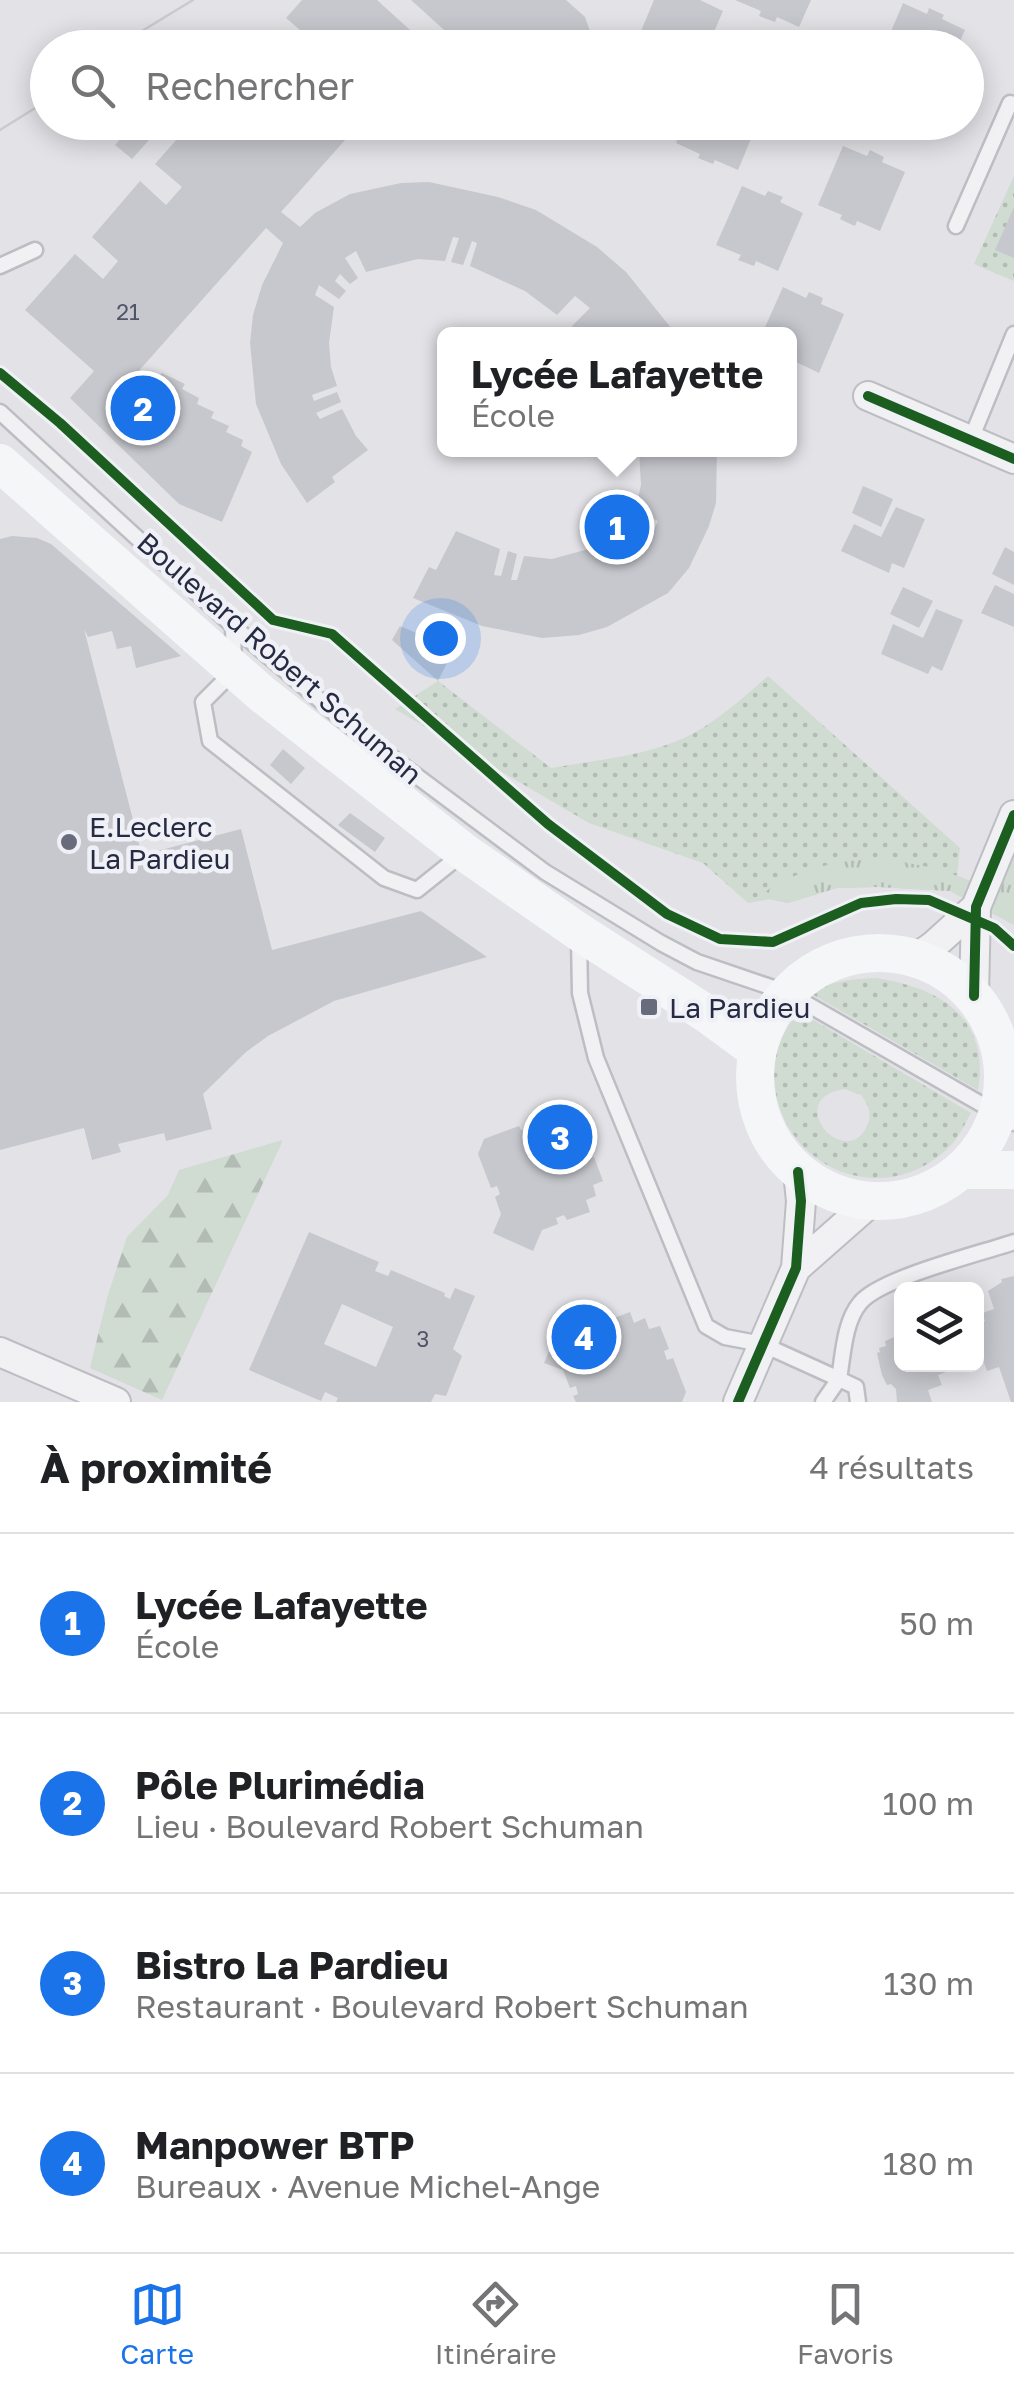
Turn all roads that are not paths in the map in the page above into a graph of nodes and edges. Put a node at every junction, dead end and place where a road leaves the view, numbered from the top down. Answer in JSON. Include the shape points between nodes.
{"nodes":[{"id":1,"x":1014,"y":104,"type":"edge"},
{"id":2,"x":956,"y":226,"type":"dead end"},
{"id":3,"x":35,"y":250,"type":"dead end"},
{"id":4,"x":0,"y":266,"type":"edge"},
{"id":5,"x":1014,"y":334,"type":"edge"},
{"id":6,"x":868,"y":396,"type":"dead end"},
{"id":7,"x":0,"y":412,"type":"edge"},
{"id":8,"x":971,"y":439,"type":"junction"},
{"id":9,"x":1014,"y":459,"type":"edge"},
{"id":10,"x":0,"y":464,"type":"edge"},
{"id":11,"x":233,"y":626,"type":"junction"},
{"id":12,"x":234,"y":671,"type":"junction"},
{"id":13,"x":1014,"y":815,"type":"edge"},
{"id":14,"x":464,"y":852,"type":"junction"},
{"id":15,"x":976,"y":907,"type":"junction"},
{"id":16,"x":579,"y":932,"type":"junction"},
{"id":17,"x":916,"y":958,"type":"junction"},
{"id":18,"x":788,"y":992,"type":"junction"},
{"id":19,"x":974,"y":996,"type":"junction"},
{"id":20,"x":756,"y":1050,"type":"junction"},
{"id":21,"x":1009,"y":1066,"type":"edge"},
{"id":22,"x":1006,"y":1118,"type":"edge"},
{"id":23,"x":963,"y":1170,"type":"junction"},
{"id":24,"x":1014,"y":1170,"type":"edge"},
{"id":25,"x":798,"y":1172,"type":"junction"},
{"id":26,"x":872,"y":1201,"type":"junction"},
{"id":27,"x":1014,"y":1242,"type":"edge"},
{"id":28,"x":796,"y":1268,"type":"junction"},
{"id":29,"x":762,"y":1344,"type":"junction"},
{"id":30,"x":1,"y":1353,"type":"edge"},
{"id":31,"x":839,"y":1379,"type":"junction"},
{"id":32,"x":116,"y":1402,"type":"edge"},
{"id":33,"x":738,"y":1402,"type":"edge"},
{"id":34,"x":823,"y":1402,"type":"edge"},
{"id":35,"x":858,"y":1402,"type":"edge"}],
"edges":[{"from":1,"to":2,"type":"lane"},
{"from":3,"to":4,"type":"lane"},
{"from":5,"to":8,"type":"lane"},
{"from":6,"to":8,"type":"street"},
{"from":7,"to":11,"type":"lane","name":"Boulevard Robert Schuman"},
{"from":8,"to":9,"type":"street"},
{"from":10,"to":12,"type":"main road","name":"Boulevard Robert Schuman"},
{"from":11,"to":12,"type":"lane"},
{"from":11,"to":18,"type":"lane","name":"Boulevard Robert Schuman","via":[[394,762],[546,872],[697,962]]},
{"from":12,"to":14,"type":"main road","name":"Boulevard Robert Schuman"},
{"from":12,"to":14,"type":"lane","via":[[203,702],[210,741],[384,878],[417,890]]},
{"from":13,"to":15,"type":"street"},
{"from":14,"to":16,"type":"main road","name":"Boulevard Robert Schuman"},
{"from":15,"to":17,"type":"street"},
{"from":15,"to":19,"type":"street"},
{"from":16,"to":20,"type":"main road","name":"Boulevard Robert Schuman"},
{"from":16,"to":29,"type":"lane","via":[[580,992],[591,1042],[706,1326]]},
{"from":17,"to":18,"type":"main road","via":[[851,955],[821,966]]},
{"from":17,"to":19,"type":"main road"},
{"from":18,"to":20,"type":"main road"},
{"from":18,"to":22,"type":"lane","name":"Boulevard Robert Schuman"},
{"from":19,"to":21,"type":"main road"},
{"from":20,"to":25,"type":"main road","via":[[754,1092],[762,1122]]},
{"from":21,"to":22,"type":"main road"},
{"from":22,"to":23,"type":"main road"},
{"from":23,"to":24,"type":"main road"},
{"from":23,"to":26,"type":"main road","via":[[905,1200]]},
{"from":25,"to":26,"type":"main road","via":[[830,1193]]},
{"from":25,"to":28,"type":"street"},
{"from":26,"to":28,"type":"street"},
{"from":27,"to":31,"type":"lane","via":[[879,1287],[859,1304],[850,1324]]},
{"from":28,"to":29,"type":"street"},
{"from":29,"to":31,"type":"lane"},
{"from":29,"to":33,"type":"street"},
{"from":30,"to":32,"type":"street"},
{"from":31,"to":34,"type":"lane"},
{"from":31,"to":35,"type":"lane","via":[[856,1387]]}]}
